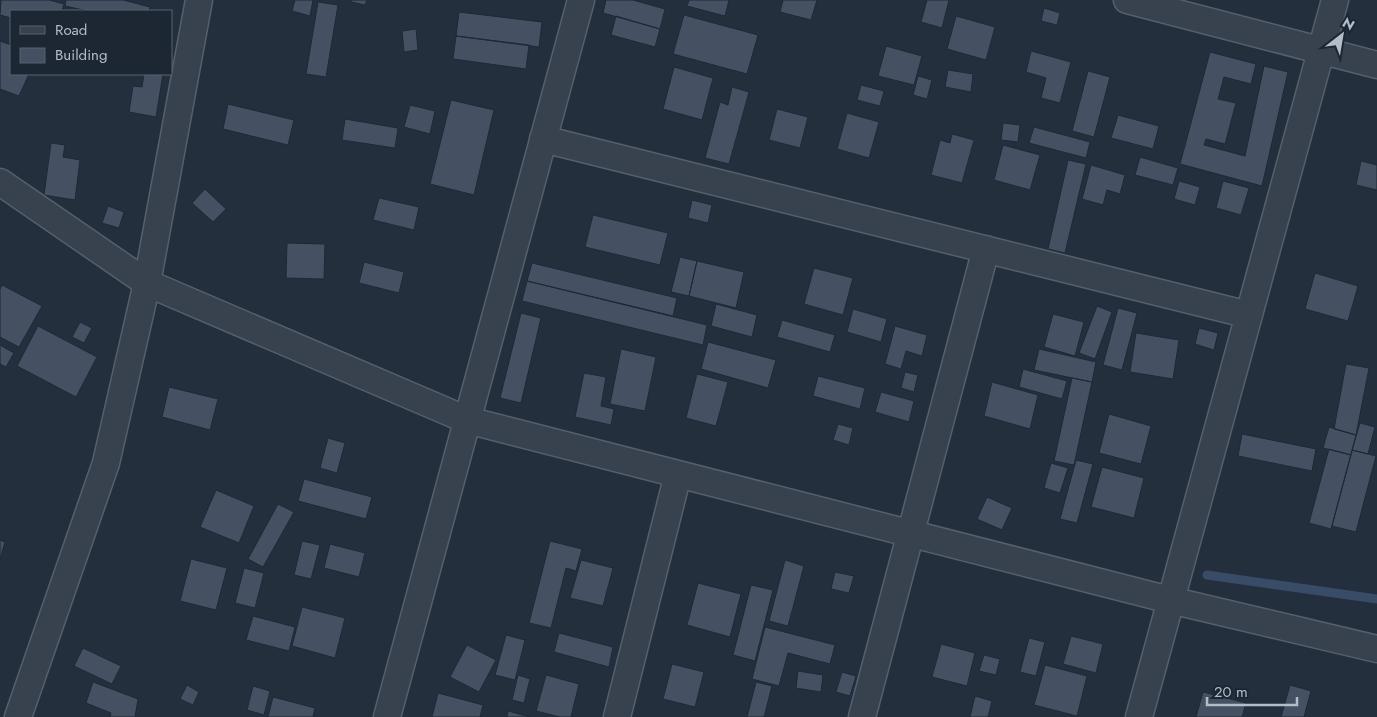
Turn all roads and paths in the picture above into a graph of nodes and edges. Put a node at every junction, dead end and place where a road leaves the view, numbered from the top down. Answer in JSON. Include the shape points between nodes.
{"nodes":[{"id":1,"x":199,"y":0,"type":"edge"},
{"id":2,"x":581,"y":0,"type":"edge"},
{"id":3,"x":1127,"y":0,"type":"edge"},
{"id":4,"x":1335,"y":0,"type":"edge"},
{"id":5,"x":1322,"y":52,"type":"junction"},
{"id":6,"x":1377,"y":65,"type":"edge"},
{"id":7,"x":543,"y":139,"type":"junction"},
{"id":8,"x":0,"y":182,"type":"edge"},
{"id":9,"x":986,"y":249,"type":"junction"},
{"id":10,"x":146,"y":283,"type":"junction"},
{"id":11,"x":1249,"y":315,"type":"junction"},
{"id":12,"x":467,"y":420,"type":"junction"},
{"id":13,"x":678,"y":474,"type":"junction"},
{"id":14,"x":911,"y":533,"type":"junction"},
{"id":15,"x":1170,"y":600,"type":"junction"},
{"id":16,"x":1377,"y":649,"type":"edge"},
{"id":17,"x":18,"y":717,"type":"edge"},
{"id":18,"x":387,"y":717,"type":"edge"},
{"id":19,"x":616,"y":717,"type":"edge"},
{"id":20,"x":862,"y":717,"type":"edge"},
{"id":21,"x":1139,"y":717,"type":"edge"}],
"edges":[{"from":1,"to":10,"type":"street"},
{"from":2,"to":7,"type":"street"},
{"from":3,"to":5,"type":"street"},
{"from":4,"to":5,"type":"street"},
{"from":5,"to":6,"type":"street"},
{"from":5,"to":11,"type":"street"},
{"from":7,"to":9,"type":"street"},
{"from":7,"to":12,"type":"street"},
{"from":8,"to":10,"type":"street"},
{"from":9,"to":11,"type":"street"},
{"from":9,"to":14,"type":"street"},
{"from":10,"to":12,"type":"street"},
{"from":10,"to":17,"type":"street","via":[[106,463]]},
{"from":11,"to":15,"type":"street"},
{"from":12,"to":13,"type":"street"},
{"from":12,"to":18,"type":"street"},
{"from":13,"to":14,"type":"street"},
{"from":13,"to":19,"type":"street"},
{"from":14,"to":15,"type":"street"},
{"from":14,"to":20,"type":"street"},
{"from":15,"to":16,"type":"street"},
{"from":15,"to":21,"type":"street"}]}
